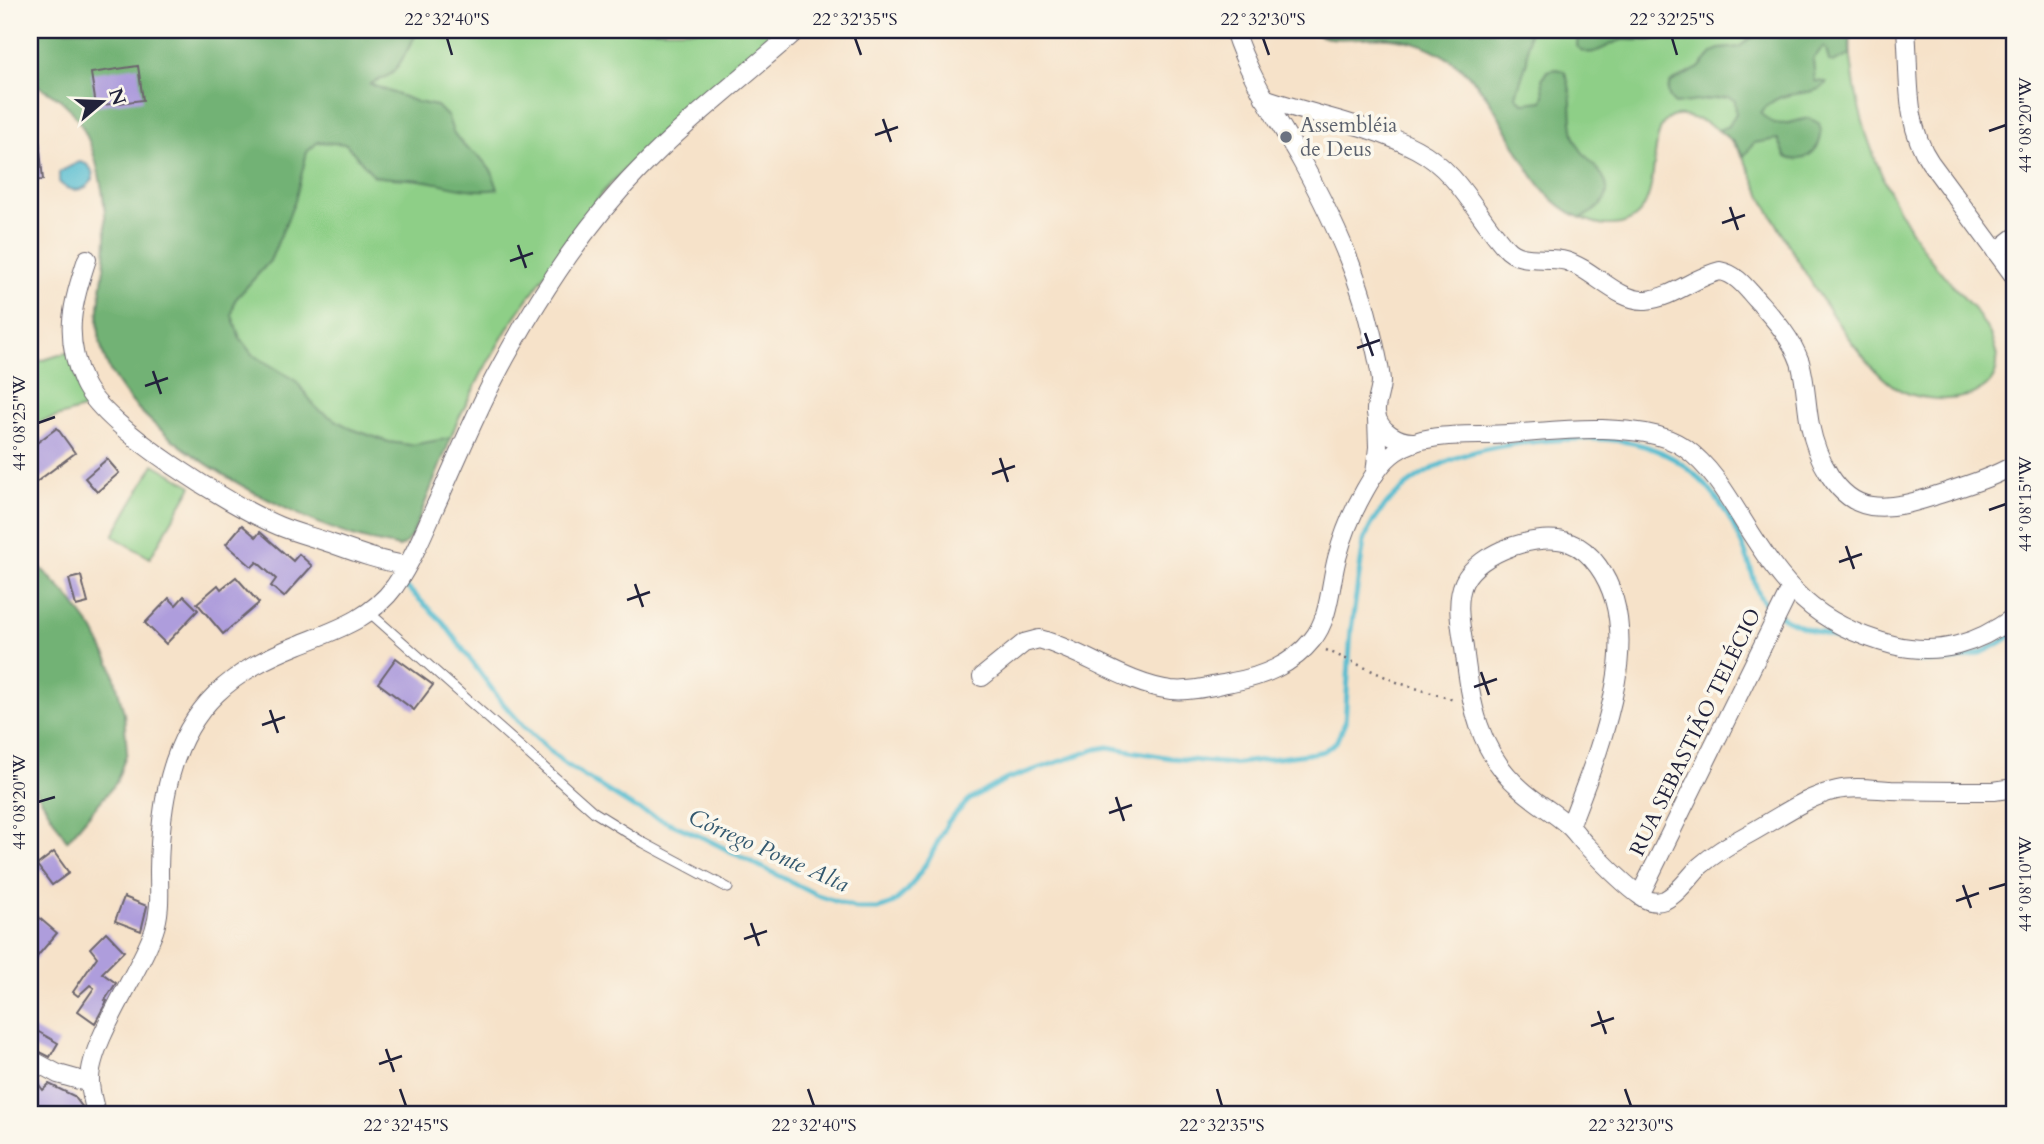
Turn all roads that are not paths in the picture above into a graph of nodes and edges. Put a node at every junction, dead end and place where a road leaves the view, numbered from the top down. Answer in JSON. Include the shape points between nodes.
{"nodes":[{"id":1,"x":797,"y":30,"type":"edge"},
{"id":2,"x":1234,"y":30,"type":"edge"},
{"id":3,"x":1906,"y":30,"type":"edge"},
{"id":4,"x":1264,"y":98,"type":"junction"},
{"id":5,"x":2014,"y":238,"type":"edge"},
{"id":6,"x":1996,"y":252,"type":"junction"},
{"id":7,"x":88,"y":259,"type":"dead end"},
{"id":8,"x":2014,"y":276,"type":"edge"},
{"id":9,"x":1376,"y":412,"type":"junction"},
{"id":10,"x":1416,"y":442,"type":"junction"},
{"id":11,"x":2014,"y":465,"type":"edge"},
{"id":12,"x":1375,"y":474,"type":"junction"},
{"id":13,"x":406,"y":565,"type":"junction"},
{"id":14,"x":1791,"y":588,"type":"junction"},
{"id":15,"x":370,"y":612,"type":"junction"},
{"id":16,"x":2014,"y":617,"type":"edge"},
{"id":17,"x":982,"y":677,"type":"dead end"},
{"id":18,"x":2014,"y":788,"type":"edge"},
{"id":19,"x":1570,"y":826,"type":"junction"},
{"id":20,"x":728,"y":888,"type":"dead end"},
{"id":21,"x":1640,"y":895,"type":"junction"},
{"id":22,"x":30,"y":1059,"type":"edge"},
{"id":23,"x":90,"y":1083,"type":"junction"},
{"id":24,"x":96,"y":1114,"type":"edge"}],
"edges":[{"from":1,"to":13,"type":"street","via":[[664,145],[598,216],[556,275],[495,377]]},
{"from":2,"to":4,"type":"street"},
{"from":3,"to":6,"type":"street","via":[[1911,104],[1919,142]]},
{"from":4,"to":9,"type":"street","via":[[1329,213],[1352,264],[1381,382]]},
{"from":4,"to":11,"type":"street","via":[[1416,149],[1460,185],[1508,251],[1572,263],[1627,298],[1656,299],[1720,271],[1736,278],[1790,342],[1803,372],[1819,455],[1837,484],[1860,503],[1920,501]]},
{"from":5,"to":6,"type":"street"},
{"from":6,"to":8,"type":"street"},
{"from":7,"to":13,"type":"street","via":[[72,310],[71,332],[85,384],[117,424],[190,475],[277,525],[383,562]]},
{"from":9,"to":10,"type":"street","via":[[1383,428],[1395,438]]},
{"from":9,"to":12,"type":"street"},
{"from":10,"to":12,"type":"street","via":[[1393,453]]},
{"from":10,"to":14,"type":"street","via":[[1602,429],[1679,444],[1714,477]]},
{"from":12,"to":17,"type":"street","via":[[1349,523],[1323,619],[1312,641],[1281,666],[1259,677],[1185,691],[1148,684],[1039,639],[1024,643]]},
{"from":13,"to":15,"type":"street","via":[[392,590]]},
{"from":14,"to":16,"type":"street","via":[[1837,625],[1902,647],[1960,646]]},
{"from":14,"to":21,"type":"street","name":"RUA SEBASTIÃO TELÉCIO"},
{"from":15,"to":20,"type":"lane","via":[[594,812]]},
{"from":15,"to":23,"type":"street","via":[[251,667],[213,697],[196,719],[169,776],[154,931],[96,1052]]},
{"from":18,"to":21,"type":"street","via":[[1827,793],[1718,851],[1668,898],[1655,902]]},
{"from":19,"to":19,"type":"street","via":[[1522,790],[1496,763],[1481,735],[1459,615],[1464,581],[1476,566],[1515,545],[1554,540],[1573,543],[1606,578],[1619,655],[1609,716]]},
{"from":19,"to":21,"type":"street"},
{"from":22,"to":23,"type":"street","via":[[58,1074]]},
{"from":23,"to":24,"type":"street"}]}
